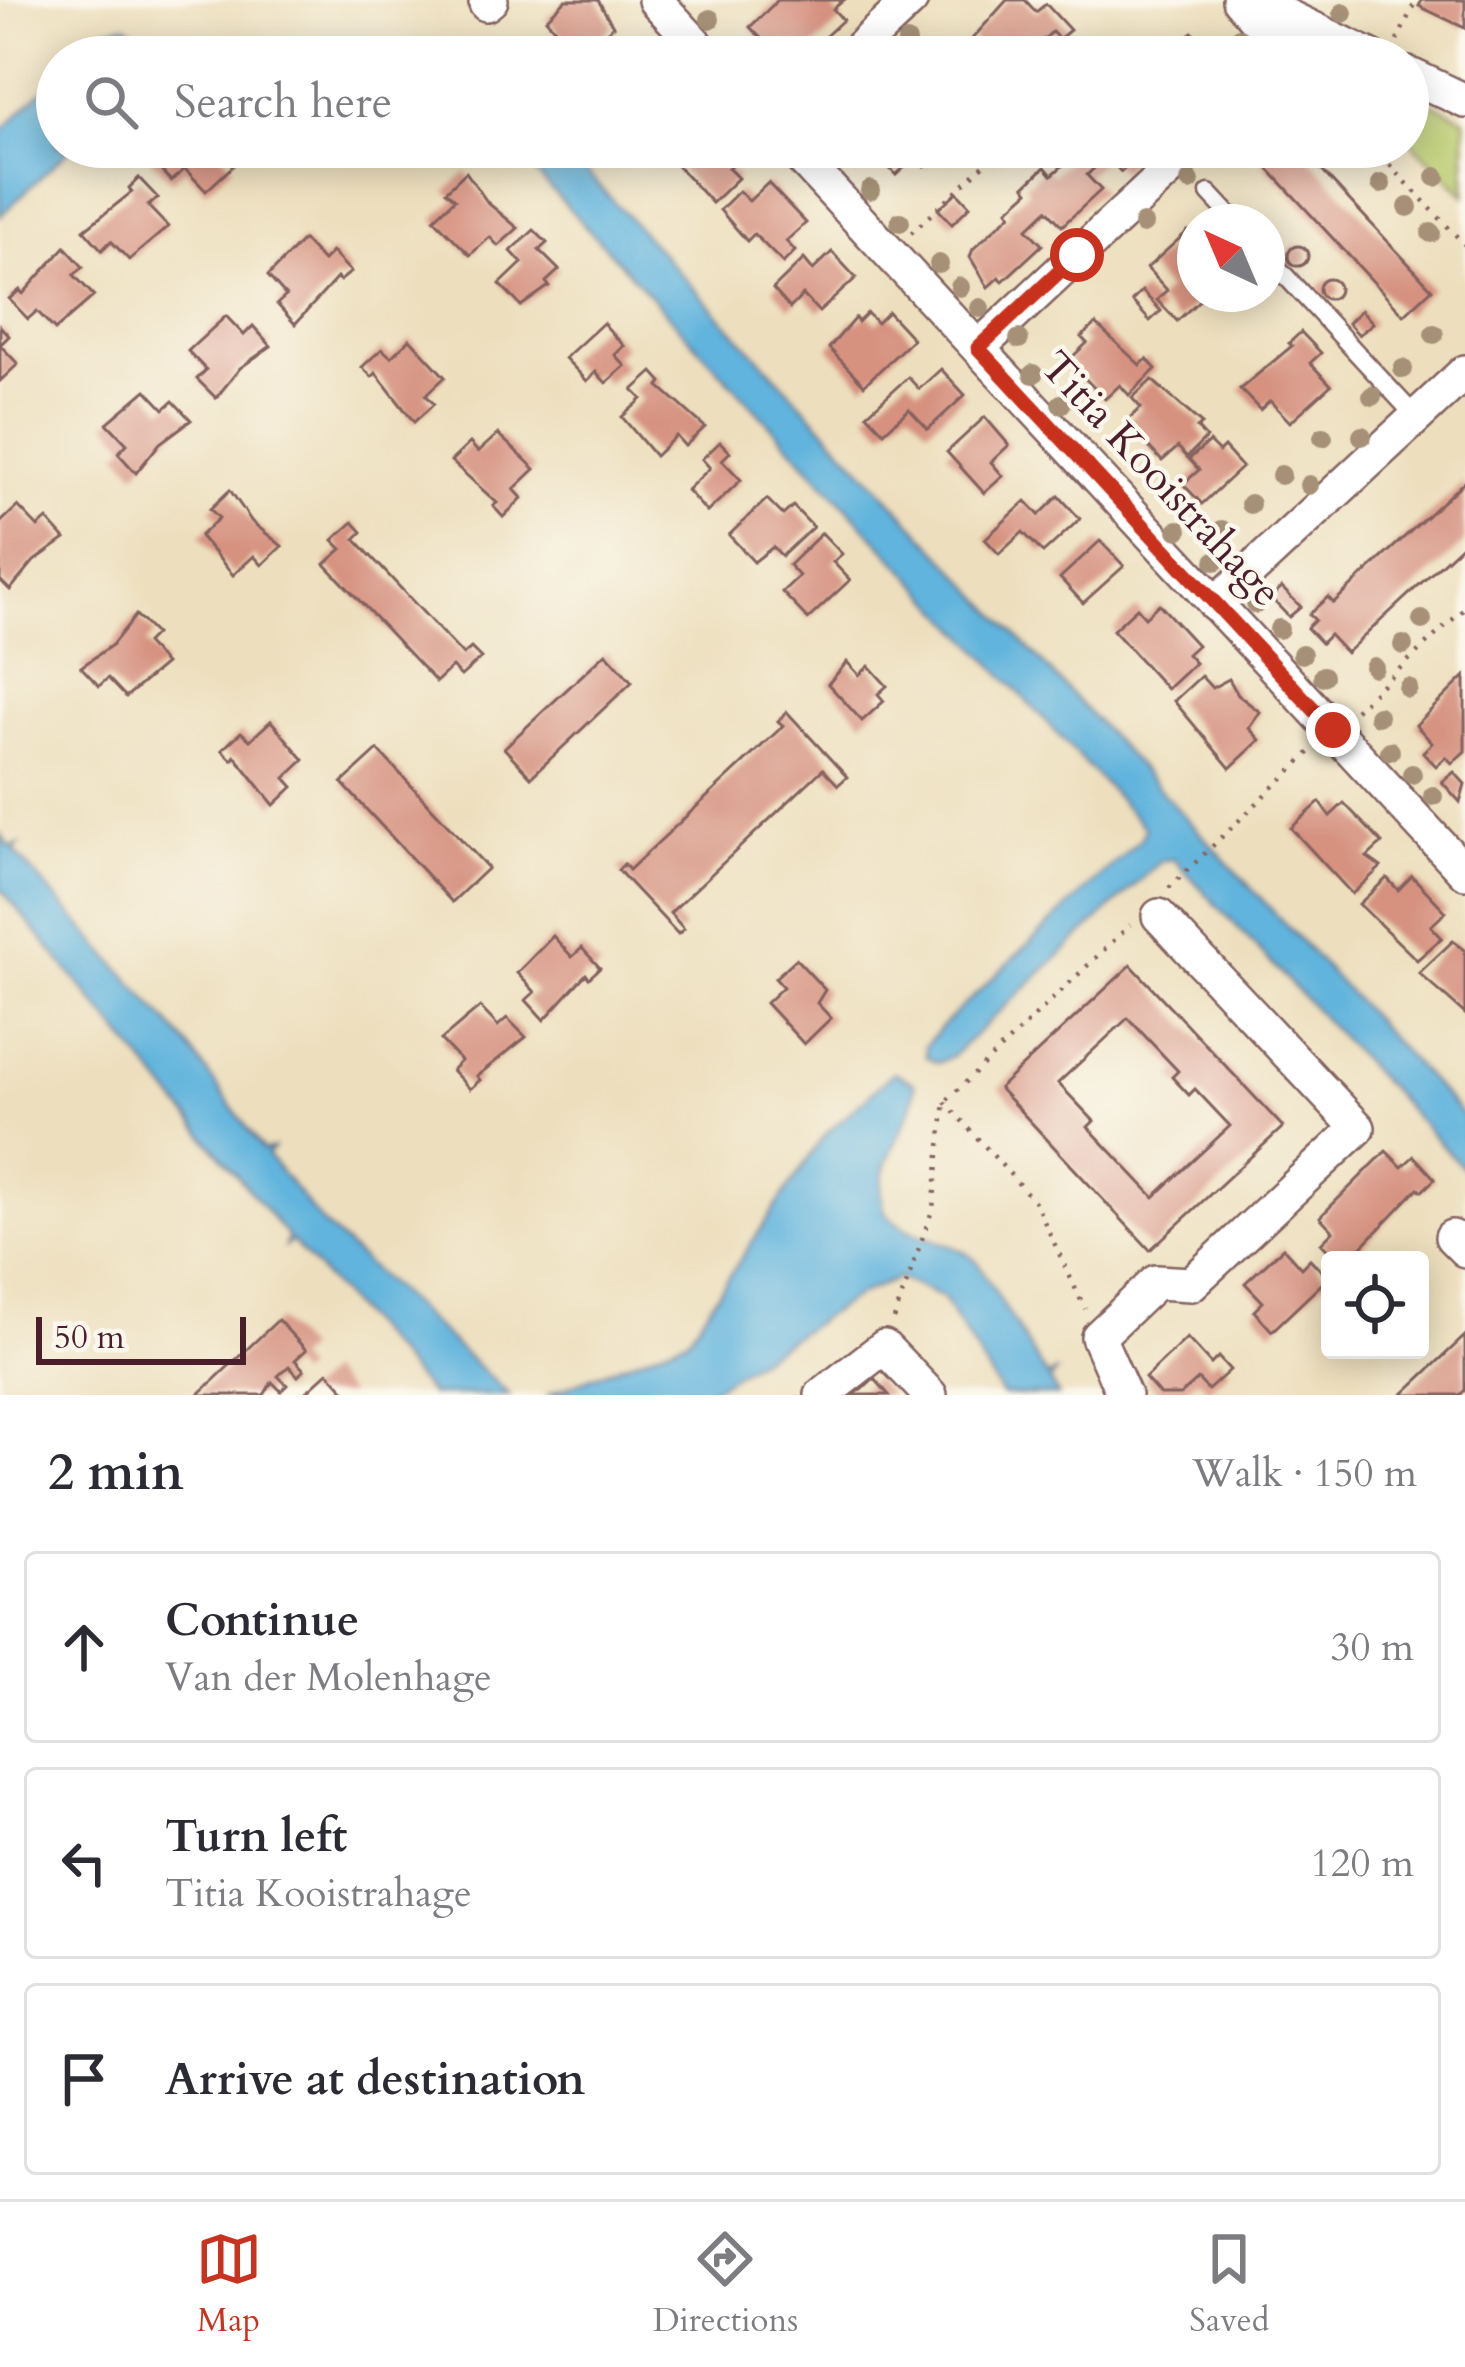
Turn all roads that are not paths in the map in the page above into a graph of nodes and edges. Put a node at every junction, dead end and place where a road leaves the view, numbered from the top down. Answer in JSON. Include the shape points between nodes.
{"nodes":[{"id":1,"x":655,"y":0,"type":"edge"},
{"id":2,"x":911,"y":0,"type":"edge"},
{"id":3,"x":1258,"y":6,"type":"edge"},
{"id":4,"x":1303,"y":12,"type":"edge"},
{"id":5,"x":688,"y":36,"type":"edge"},
{"id":6,"x":872,"y":36,"type":"edge"},
{"id":7,"x":1276,"y":36,"type":"edge"},
{"id":8,"x":1340,"y":36,"type":"edge"},
{"id":9,"x":1429,"y":84,"type":"edge"},
{"id":10,"x":1465,"y":101,"type":"edge"},
{"id":11,"x":811,"y":168,"type":"edge"},
{"id":12,"x":1171,"y":168,"type":"edge"},
{"id":13,"x":1209,"y":194,"type":"dead end"},
{"id":14,"x":1219,"y":204,"type":"edge"},
{"id":15,"x":1285,"y":275,"type":"edge"},
{"id":16,"x":978,"y":348,"type":"junction"},
{"id":17,"x":1465,"y":372,"type":"edge"},
{"id":18,"x":1416,"y":417,"type":"junction"},
{"id":19,"x":1215,"y":604,"type":"junction"},
{"id":20,"x":1461,"y":860,"type":"edge"},
{"id":21,"x":1146,"y":920,"type":"road end"},
{"id":22,"x":822,"y":1395,"type":"edge"},
{"id":23,"x":930,"y":1395,"type":"edge"},
{"id":24,"x":1124,"y":1395,"type":"edge"}],
"edges":[{"from":1,"to":5,"type":"street"},
{"from":2,"to":6,"type":"street"},
{"from":3,"to":4,"type":"street"},
{"from":3,"to":7,"type":"street"},
{"from":4,"to":8,"type":"street"},
{"from":9,"to":10,"type":"street"},
{"from":11,"to":16,"type":"street","name":"Titia Kooistrahage"},
{"from":12,"to":16,"type":"street"},
{"from":13,"to":14,"type":"lane"},
{"from":15,"to":18,"type":"lane"},
{"from":16,"to":19,"type":"street","name":"Titia Kooistrahage"},
{"from":17,"to":18,"type":"street"},
{"from":18,"to":19,"type":"street"},
{"from":19,"to":20,"type":"street","name":"Titia Kooistrahage"},
{"from":21,"to":24,"type":"street","via":[[1358,1128],[1191,1284],[1156,1282],[1098,1337]]},
{"from":22,"to":23,"type":"street","via":[[884,1347]]}]}
